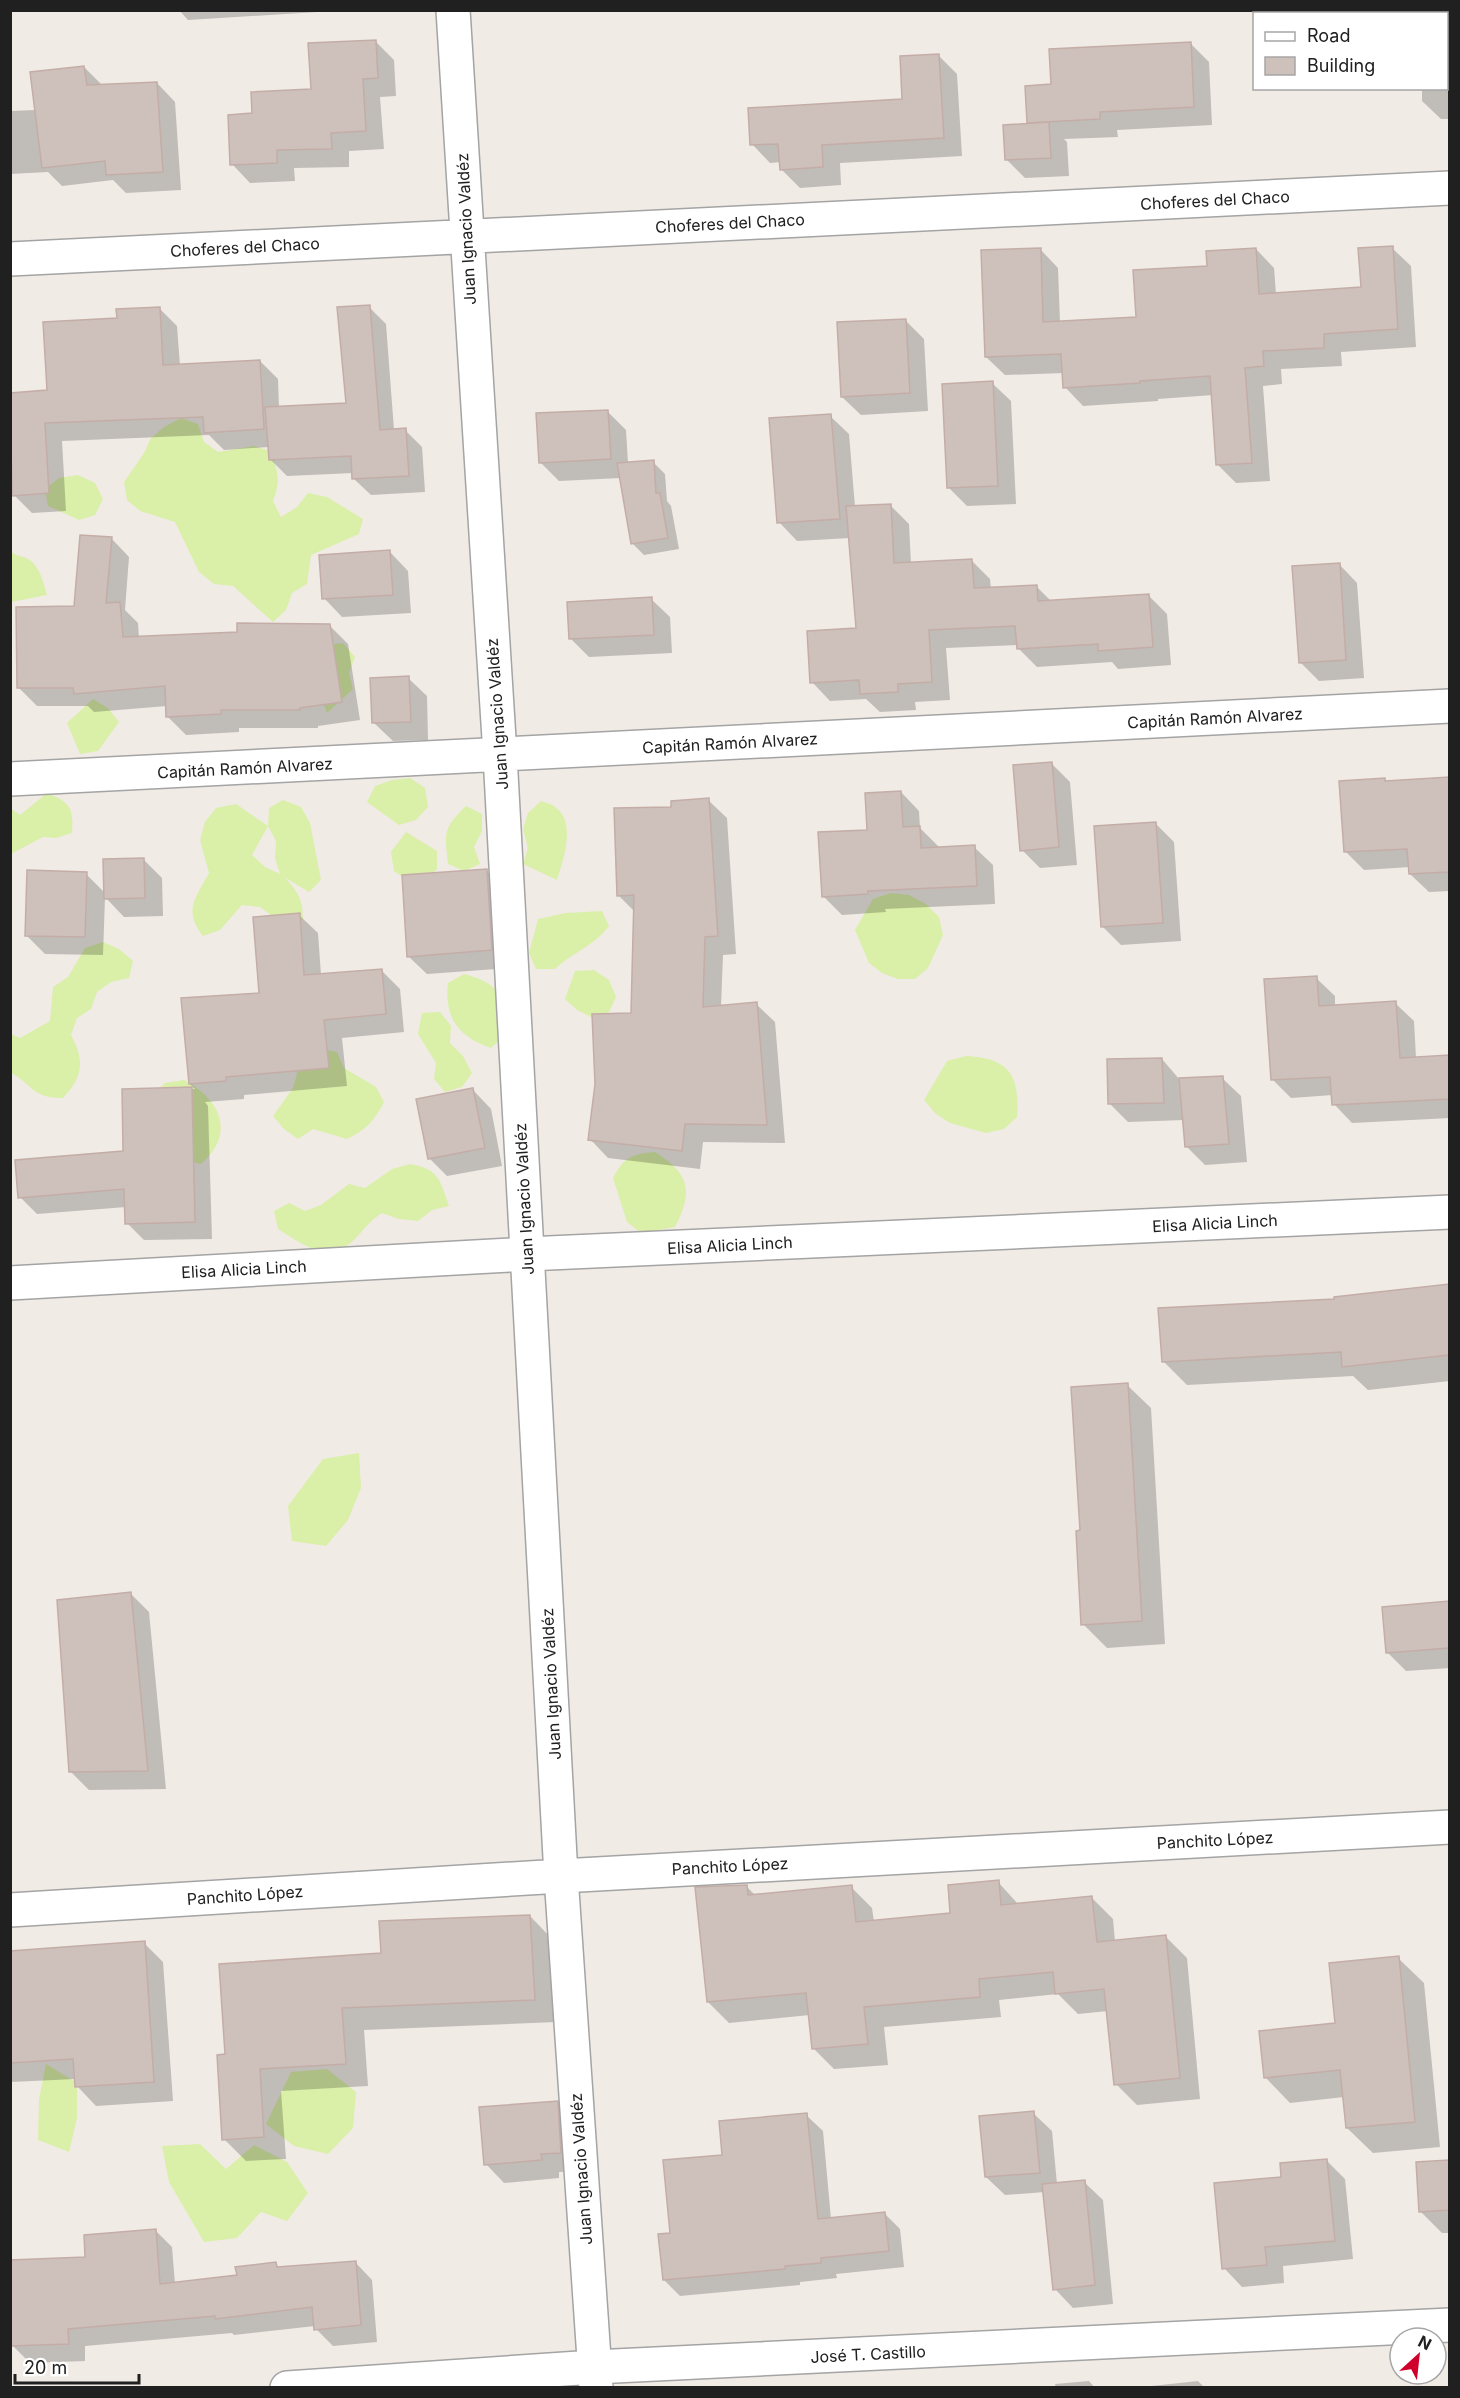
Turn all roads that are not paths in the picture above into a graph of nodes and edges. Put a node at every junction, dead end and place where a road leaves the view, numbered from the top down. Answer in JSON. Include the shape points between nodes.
{"nodes":[{"id":1,"x":453,"y":10,"type":"edge"},
{"id":2,"x":1449,"y":188,"type":"edge"},
{"id":3,"x":466,"y":236,"type":"junction"},
{"id":4,"x":10,"y":259,"type":"edge"},
{"id":5,"x":1449,"y":706,"type":"edge"},
{"id":6,"x":500,"y":755,"type":"junction"},
{"id":7,"x":10,"y":779,"type":"edge"},
{"id":8,"x":1449,"y":1212,"type":"edge"},
{"id":9,"x":527,"y":1254,"type":"junction"},
{"id":10,"x":10,"y":1282,"type":"edge"},
{"id":11,"x":1449,"y":1827,"type":"edge"},
{"id":12,"x":561,"y":1876,"type":"junction"},
{"id":13,"x":10,"y":1910,"type":"edge"},
{"id":14,"x":1449,"y":2325,"type":"edge"},
{"id":15,"x":595,"y":2377,"type":"edge"},
{"id":16,"x":287,"y":2388,"type":"edge"}],
"edges":[{"from":1,"to":3,"type":"street","name":"Juan Ignacio Valdéz"},
{"from":2,"to":3,"type":"street","name":"Choferes del Chaco"},
{"from":3,"to":4,"type":"street","name":"Choferes del Chaco"},
{"from":3,"to":6,"type":"street","name":"Juan Ignacio Valdéz"},
{"from":5,"to":6,"type":"street","name":"Capitán Ramón Alvarez"},
{"from":6,"to":7,"type":"street","name":"Capitán Ramón Alvarez"},
{"from":6,"to":9,"type":"street","name":"Juan Ignacio Valdéz"},
{"from":8,"to":9,"type":"street","name":"Elisa Alicia Linch"},
{"from":9,"to":10,"type":"street","name":"Elisa Alicia Linch"},
{"from":9,"to":12,"type":"street","name":"Juan Ignacio Valdéz"},
{"from":11,"to":12,"type":"street","name":"Panchito López"},
{"from":12,"to":13,"type":"street","name":"Panchito López"},
{"from":12,"to":15,"type":"street","name":"Juan Ignacio Valdéz"},
{"from":14,"to":15,"type":"street","name":"José T. Castillo"},
{"from":15,"to":16,"type":"street","name":"José T. Castillo"}]}
